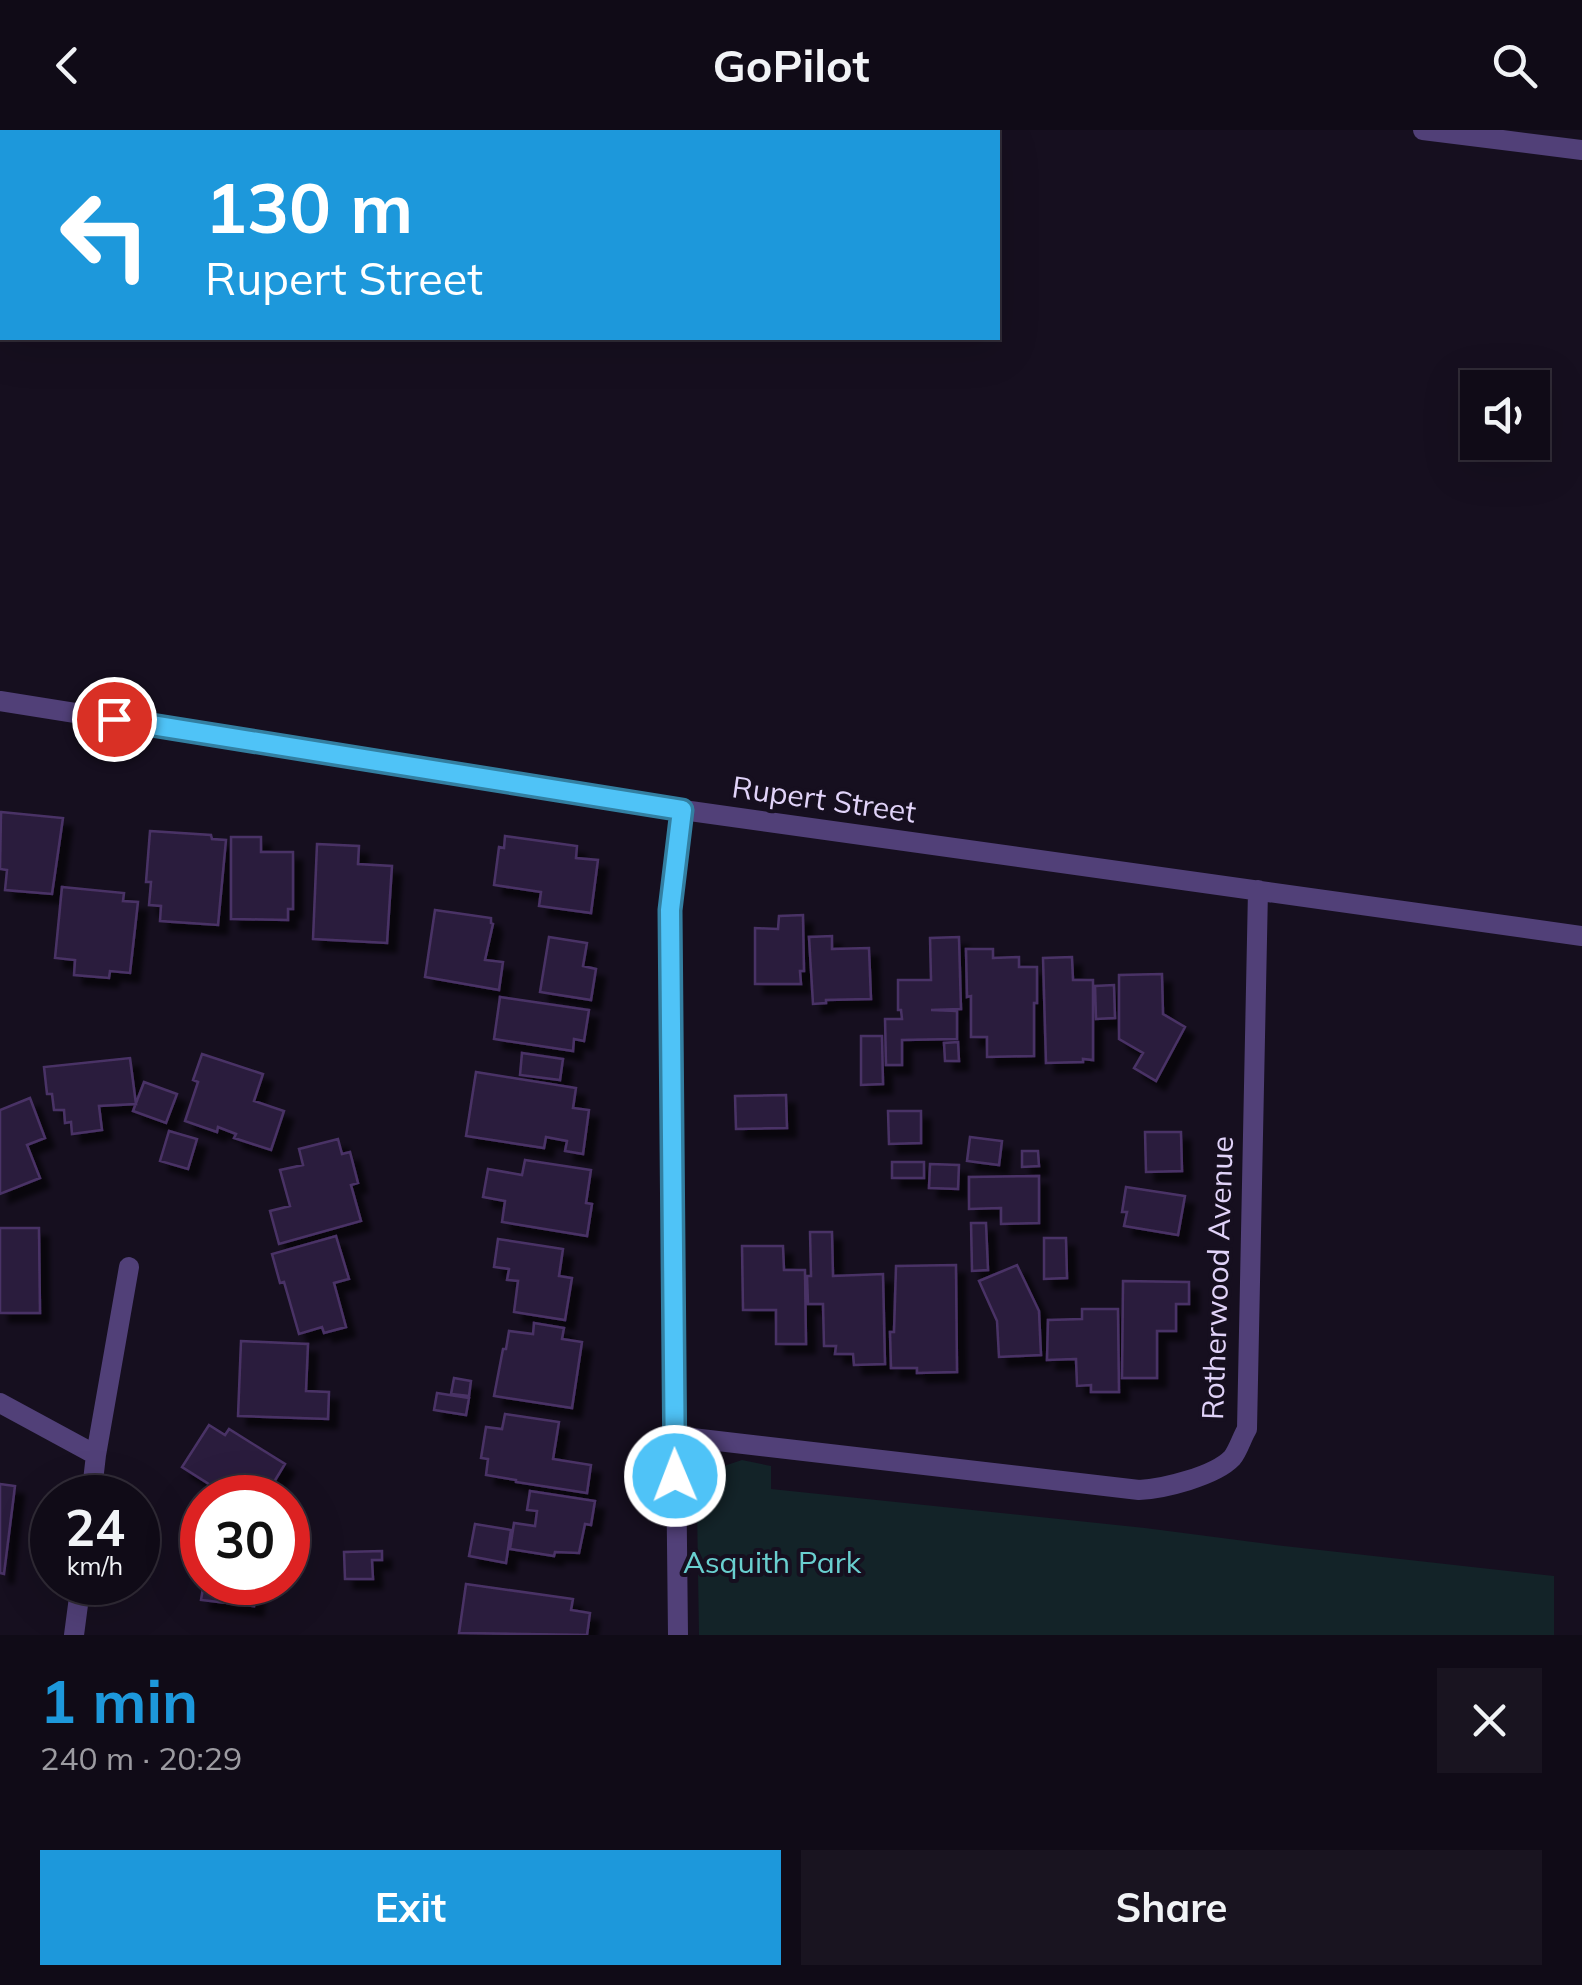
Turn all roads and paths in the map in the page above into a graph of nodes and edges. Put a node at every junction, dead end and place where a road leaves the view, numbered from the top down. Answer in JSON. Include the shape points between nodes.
{"nodes":[{"id":1,"x":1423,"y":130,"type":"edge"},
{"id":2,"x":1582,"y":150,"type":"edge"},
{"id":3,"x":0,"y":701,"type":"edge"},
{"id":4,"x":682,"y":810,"type":"junction"},
{"id":5,"x":1258,"y":890,"type":"junction"},
{"id":6,"x":1582,"y":936,"type":"edge"},
{"id":7,"x":129,"y":1267,"type":"dead end"},
{"id":8,"x":0,"y":1403,"type":"edge"},
{"id":9,"x":675,"y":1436,"type":"junction"},
{"id":10,"x":96,"y":1455,"type":"junction"},
{"id":11,"x":94,"y":1475,"type":"edge"},
{"id":12,"x":78,"y":1605,"type":"edge"},
{"id":13,"x":74,"y":1635,"type":"edge"},
{"id":14,"x":678,"y":1635,"type":"edge"}],
"edges":[{"from":1,"to":2,"type":"street"},
{"from":3,"to":4,"type":"street","name":"Rupert Street"},
{"from":4,"to":5,"type":"street","name":"Rupert Street"},
{"from":4,"to":9,"type":"street","via":[[670,910]]},
{"from":5,"to":6,"type":"street","name":"Rupert Street"},
{"from":5,"to":9,"type":"street","name":"Rotherwood Avenue","via":[[1247,1429],[1232,1458],[1206,1474],[1139,1490]]},
{"from":7,"to":10,"type":"street"},
{"from":8,"to":10,"type":"street"},
{"from":9,"to":14,"type":"street"},
{"from":10,"to":11,"type":"street"},
{"from":12,"to":13,"type":"street"}]}
